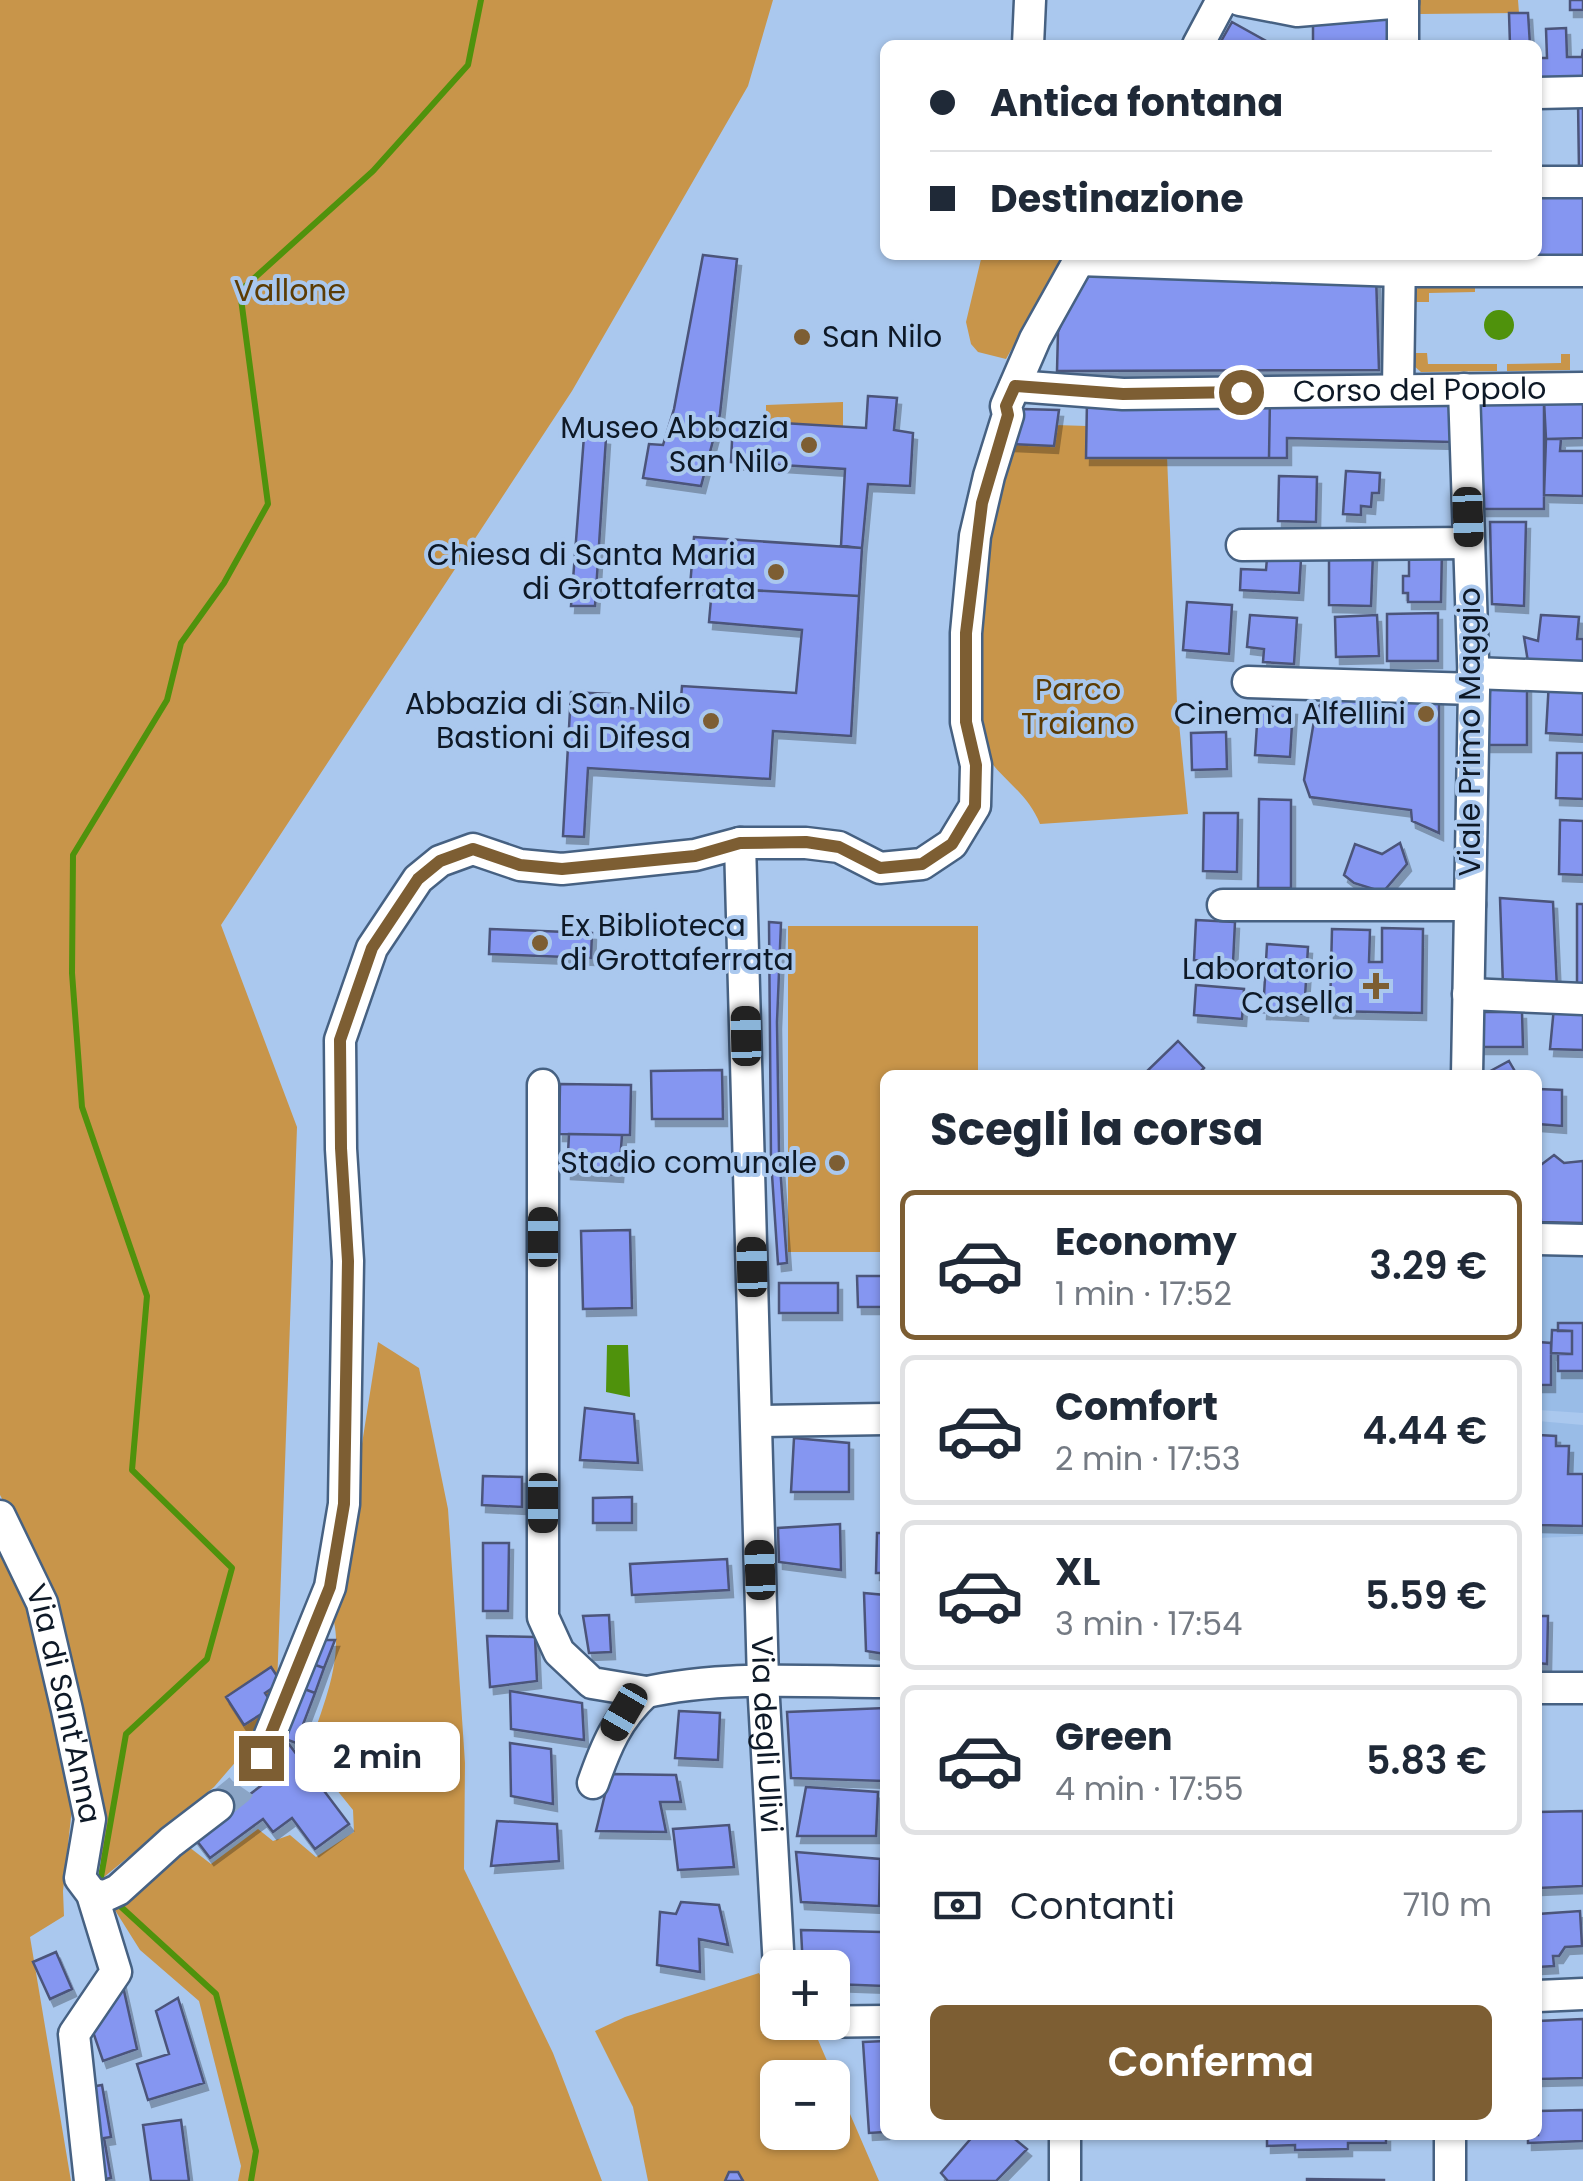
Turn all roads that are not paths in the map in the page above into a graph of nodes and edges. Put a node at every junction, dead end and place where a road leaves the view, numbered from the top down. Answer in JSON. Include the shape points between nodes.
{"nodes":[{"id":1,"x":1030,"y":0,"type":"edge"},
{"id":2,"x":1222,"y":0,"type":"edge"},
{"id":3,"x":1240,"y":0,"type":"edge"},
{"id":4,"x":1402,"y":1,"type":"edge"},
{"id":5,"x":1028,"y":40,"type":"edge"},
{"id":6,"x":1201,"y":40,"type":"edge"},
{"id":7,"x":1402,"y":40,"type":"edge"},
{"id":8,"x":1583,"y":92,"type":"edge"},
{"id":9,"x":1542,"y":93,"type":"edge"},
{"id":10,"x":1542,"y":182,"type":"edge"},
{"id":11,"x":1583,"y":182,"type":"edge"},
{"id":12,"x":1079,"y":260,"type":"edge"},
{"id":13,"x":1208,"y":260,"type":"edge"},
{"id":14,"x":1400,"y":263,"type":"edge"},
{"id":15,"x":1583,"y":271,"type":"edge"},
{"id":16,"x":1583,"y":388,"type":"edge"},
{"id":17,"x":1398,"y":389,"type":"junction"},
{"id":18,"x":1464,"y":389,"type":"junction"},
{"id":19,"x":1011,"y":401,"type":"junction"},
{"id":20,"x":1469,"y":543,"type":"junction"},
{"id":21,"x":1242,"y":545,"type":"dead end"},
{"id":22,"x":1583,"y":678,"type":"edge"},
{"id":23,"x":1474,"y":681,"type":"junction"},
{"id":24,"x":1248,"y":682,"type":"dead end"},
{"id":25,"x":740,"y":843,"type":"junction"},
{"id":26,"x":1224,"y":905,"type":"dead end"},
{"id":27,"x":1470,"y":906,"type":"junction"},
{"id":28,"x":1468,"y":994,"type":"junction"},
{"id":29,"x":1583,"y":999,"type":"edge"},
{"id":30,"x":1467,"y":1070,"type":"edge"},
{"id":31,"x":543,"y":1086,"type":"dead end"},
{"id":32,"x":1542,"y":1239,"type":"edge"},
{"id":33,"x":1583,"y":1240,"type":"edge"},
{"id":34,"x":880,"y":1420,"type":"edge"},
{"id":35,"x":757,"y":1421,"type":"junction"},
{"id":36,"x":0,"y":1516,"type":"edge"},
{"id":37,"x":764,"y":1682,"type":"junction"},
{"id":38,"x":880,"y":1682,"type":"edge"},
{"id":39,"x":1542,"y":1688,"type":"edge"},
{"id":40,"x":1583,"y":1688,"type":"edge"},
{"id":41,"x":638,"y":1694,"type":"junction"},
{"id":42,"x":261,"y":1758,"type":"tunnel mouth"},
{"id":43,"x":593,"y":1783,"type":"dead end"},
{"id":44,"x":218,"y":1806,"type":"tunnel mouth"},
{"id":45,"x":92,"y":1894,"type":"junction"},
{"id":46,"x":779,"y":1950,"type":"edge"},
{"id":47,"x":1583,"y":1994,"type":"edge"},
{"id":48,"x":1542,"y":1996,"type":"edge"},
{"id":49,"x":880,"y":2021,"type":"edge"},
{"id":50,"x":850,"y":2022,"type":"edge"},
{"id":51,"x":1065,"y":2140,"type":"edge"},
{"id":52,"x":1450,"y":2140,"type":"edge"},
{"id":53,"x":90,"y":2181,"type":"edge"},
{"id":54,"x":1065,"y":2181,"type":"edge"},
{"id":55,"x":1450,"y":2181,"type":"edge"}],
"edges":[{"from":1,"to":5,"type":"street"},
{"from":2,"to":6,"type":"street"},
{"from":3,"to":4,"type":"street","via":[[1296,11]]},
{"from":4,"to":7,"type":"street"},
{"from":8,"to":9,"type":"street"},
{"from":10,"to":11,"type":"street"},
{"from":12,"to":19,"type":"street","via":[[1035,339]]},
{"from":13,"to":14,"type":"street"},
{"from":14,"to":15,"type":"street"},
{"from":14,"to":17,"type":"street"},
{"from":16,"to":18,"type":"street","name":"Corso del Popolo"},
{"from":17,"to":18,"type":"street","name":"Corso del Popolo"},
{"from":17,"to":19,"type":"street","name":"Corso del Popolo"},
{"from":18,"to":20,"type":"street","name":"Viale Primo Maggio"},
{"from":19,"to":25,"type":"street","via":[[975,536],[966,722],[976,790],[966,824],[952,844],[922,864],[880,868],[839,847]]},
{"from":20,"to":21,"type":"street"},
{"from":20,"to":23,"type":"street","name":"Viale Primo Maggio"},
{"from":22,"to":23,"type":"street"},
{"from":23,"to":24,"type":"street"},
{"from":23,"to":27,"type":"street","name":"Viale Primo Maggio"},
{"from":25,"to":35,"type":"street","name":"Via degli Ulivi"},
{"from":25,"to":42,"type":"street","via":[[695,856],[562,869],[520,865],[473,849],[440,861],[418,879],[372,948],[340,1040],[348,1261],[344,1504],[330,1587]]},
{"from":26,"to":27,"type":"street"},
{"from":27,"to":28,"type":"street","name":"Viale Primo Maggio"},
{"from":28,"to":29,"type":"street"},
{"from":28,"to":30,"type":"street","name":"Viale Primo Maggio"},
{"from":31,"to":41,"type":"street","via":[[543,1617],[559,1652],[592,1683]]},
{"from":32,"to":33,"type":"street"},
{"from":34,"to":35,"type":"street"},
{"from":35,"to":37,"type":"street","name":"Via degli Ulivi"},
{"from":36,"to":45,"type":"street","name":"Via di Sant'Anna","via":[[42,1603],[90,1819],[80,1878]]},
{"from":37,"to":38,"type":"street"},
{"from":37,"to":41,"type":"street"},
{"from":37,"to":46,"type":"street","name":"Via degli Ulivi"},
{"from":39,"to":40,"type":"street"},
{"from":41,"to":43,"type":"street","via":[[607,1741]]},
{"from":44,"to":45,"type":"street","via":[[118,1890]]},
{"from":45,"to":53,"type":"street","name":"Via di Sant'Anna","via":[[116,1972],[74,2034]]},
{"from":47,"to":48,"type":"street"},
{"from":49,"to":50,"type":"street"},
{"from":51,"to":54,"type":"street"},
{"from":52,"to":55,"type":"street"}]}
